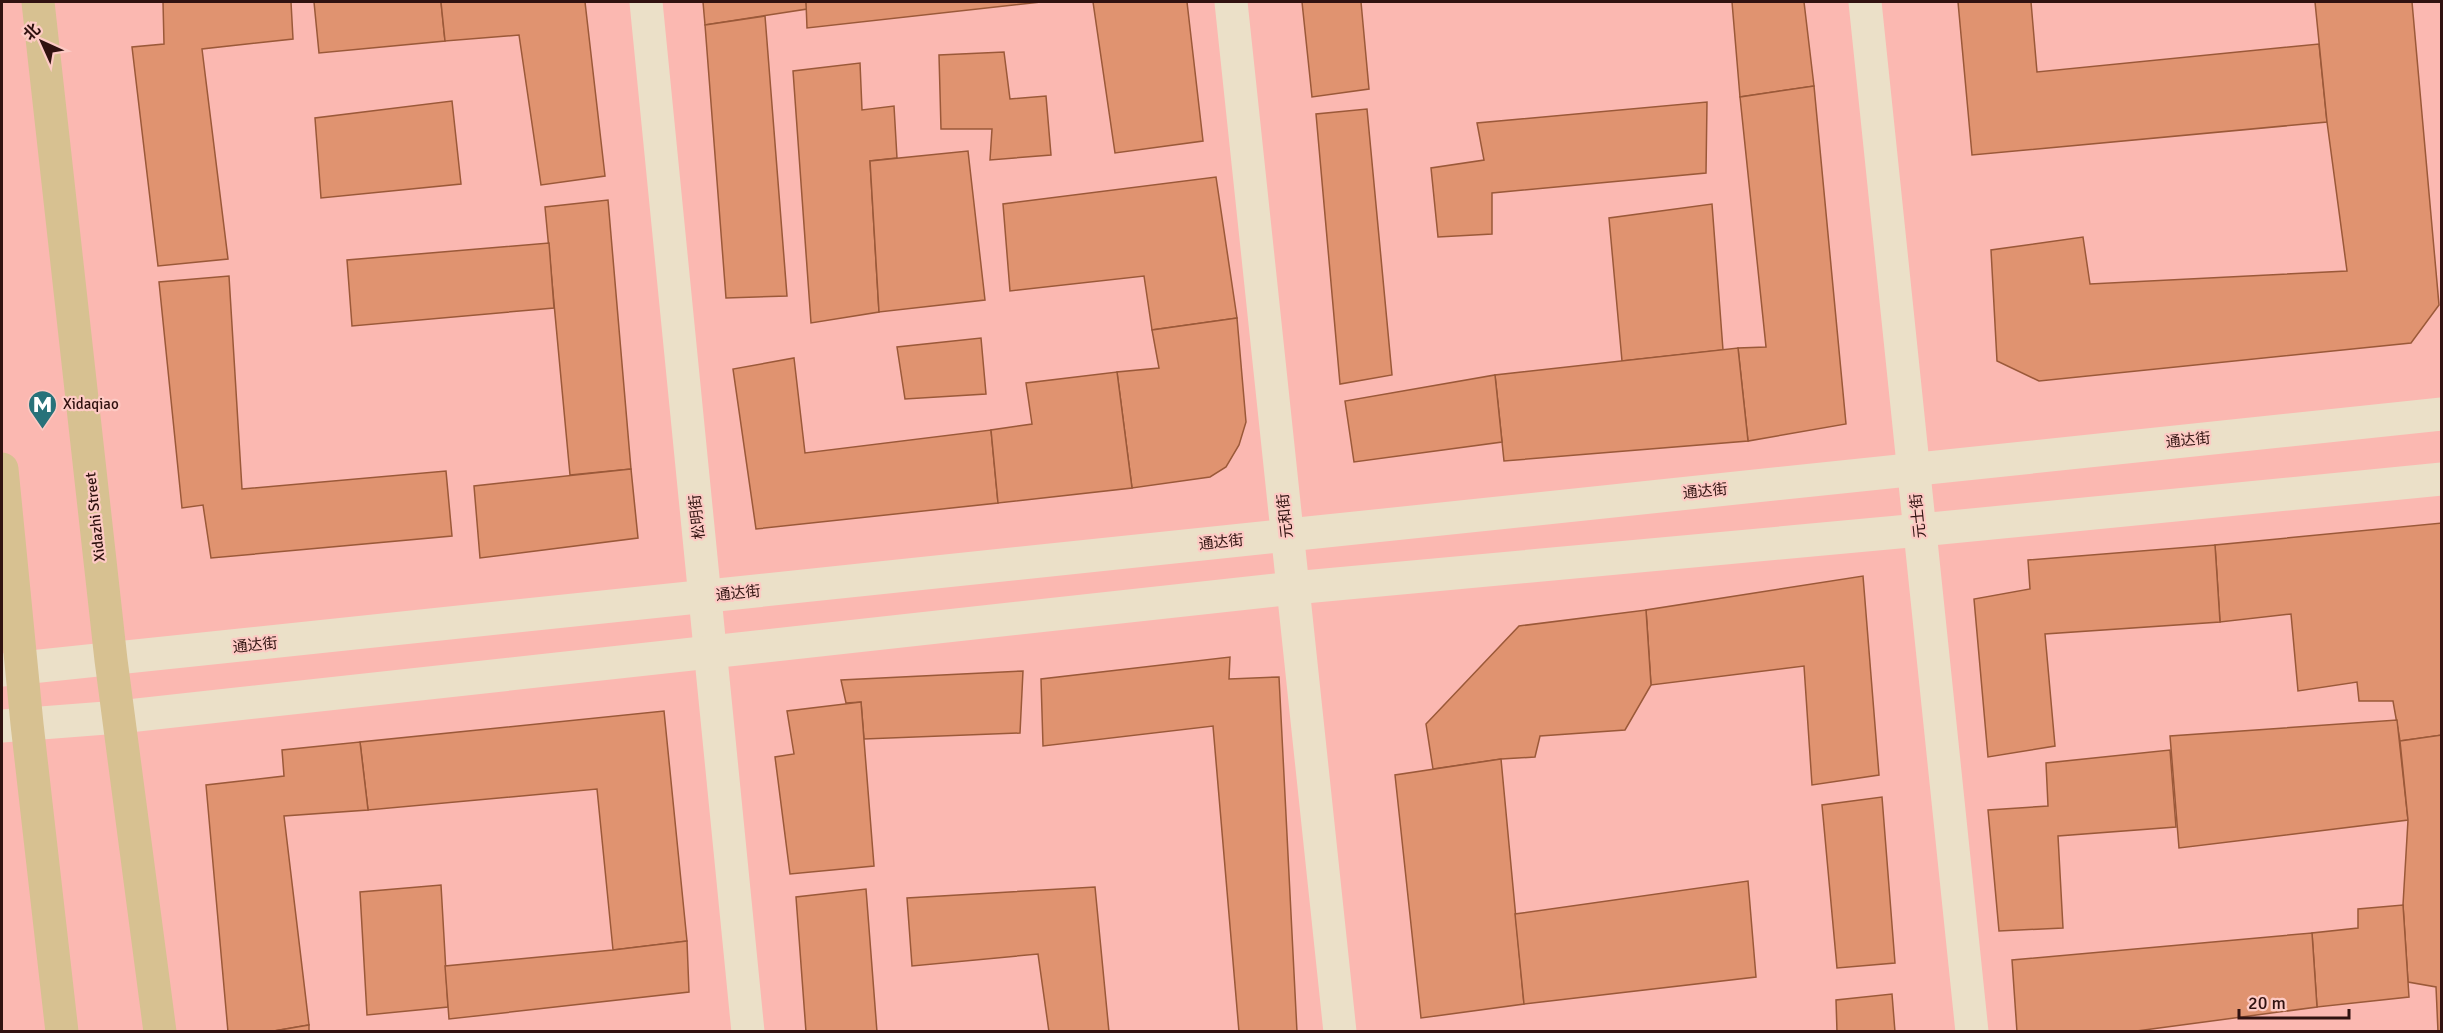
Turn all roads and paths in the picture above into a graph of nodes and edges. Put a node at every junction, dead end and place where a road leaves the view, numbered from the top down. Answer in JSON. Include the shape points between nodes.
{"nodes":[{"id":1,"x":38,"y":2,"type":"edge"},
{"id":2,"x":646,"y":2,"type":"edge"},
{"id":3,"x":1231,"y":2,"type":"edge"},
{"id":4,"x":1865,"y":2,"type":"edge"},
{"id":5,"x":2442,"y":414,"type":"edge"},
{"id":6,"x":2,"y":469,"type":"edge"},
{"id":7,"x":1914,"y":469,"type":"junction"},
{"id":8,"x":2442,"y":479,"type":"edge"},
{"id":9,"x":1920,"y":530,"type":"junction"},
{"id":10,"x":1287,"y":535,"type":"junction"},
{"id":11,"x":1293,"y":588,"type":"junction"},
{"id":12,"x":705,"y":596,"type":"junction"},
{"id":13,"x":710,"y":651,"type":"junction"},
{"id":14,"x":111,"y":660,"type":"junction"},
{"id":15,"x":12,"y":669,"type":"edge"},
{"id":16,"x":119,"y":717,"type":"junction"},
{"id":17,"x":14,"y":725,"type":"edge"},
{"id":18,"x":62,"y":1032,"type":"edge"},
{"id":19,"x":160,"y":1032,"type":"edge"},
{"id":20,"x":748,"y":1032,"type":"edge"},
{"id":21,"x":1340,"y":1032,"type":"edge"},
{"id":22,"x":1972,"y":1032,"type":"edge"}],
"edges":[{"from":1,"to":14,"type":"main road","name":"Xidazhi Street"},
{"from":2,"to":12,"type":"main road","name":"松明街"},
{"from":3,"to":10,"type":"main road","name":"元和街"},
{"from":4,"to":7,"type":"main road","name":"元士街"},
{"from":5,"to":7,"type":"main road","name":"通达街"},
{"from":6,"to":15,"type":"main road"},
{"from":7,"to":9,"type":"main road","name":"元士街"},
{"from":7,"to":10,"type":"main road","name":"通达街"},
{"from":8,"to":9,"type":"main road"},
{"from":9,"to":11,"type":"main road"},
{"from":9,"to":22,"type":"main road","name":"元士街"},
{"from":10,"to":11,"type":"main road","name":"元和街"},
{"from":10,"to":12,"type":"main road","name":"通达街"},
{"from":11,"to":13,"type":"main road"},
{"from":11,"to":21,"type":"main road","name":"元和街"},
{"from":12,"to":13,"type":"main road","name":"松明街"},
{"from":12,"to":14,"type":"main road","name":"通达街"},
{"from":13,"to":16,"type":"main road"},
{"from":13,"to":20,"type":"main road","name":"松明街"},
{"from":14,"to":15,"type":"main road","name":"通达街"},
{"from":14,"to":16,"type":"main road","name":"Xidazhi Street"},
{"from":15,"to":17,"type":"main road"},
{"from":16,"to":17,"type":"main road"},
{"from":16,"to":19,"type":"main road","name":"Xidazhi Street"},
{"from":17,"to":18,"type":"main road"}]}
